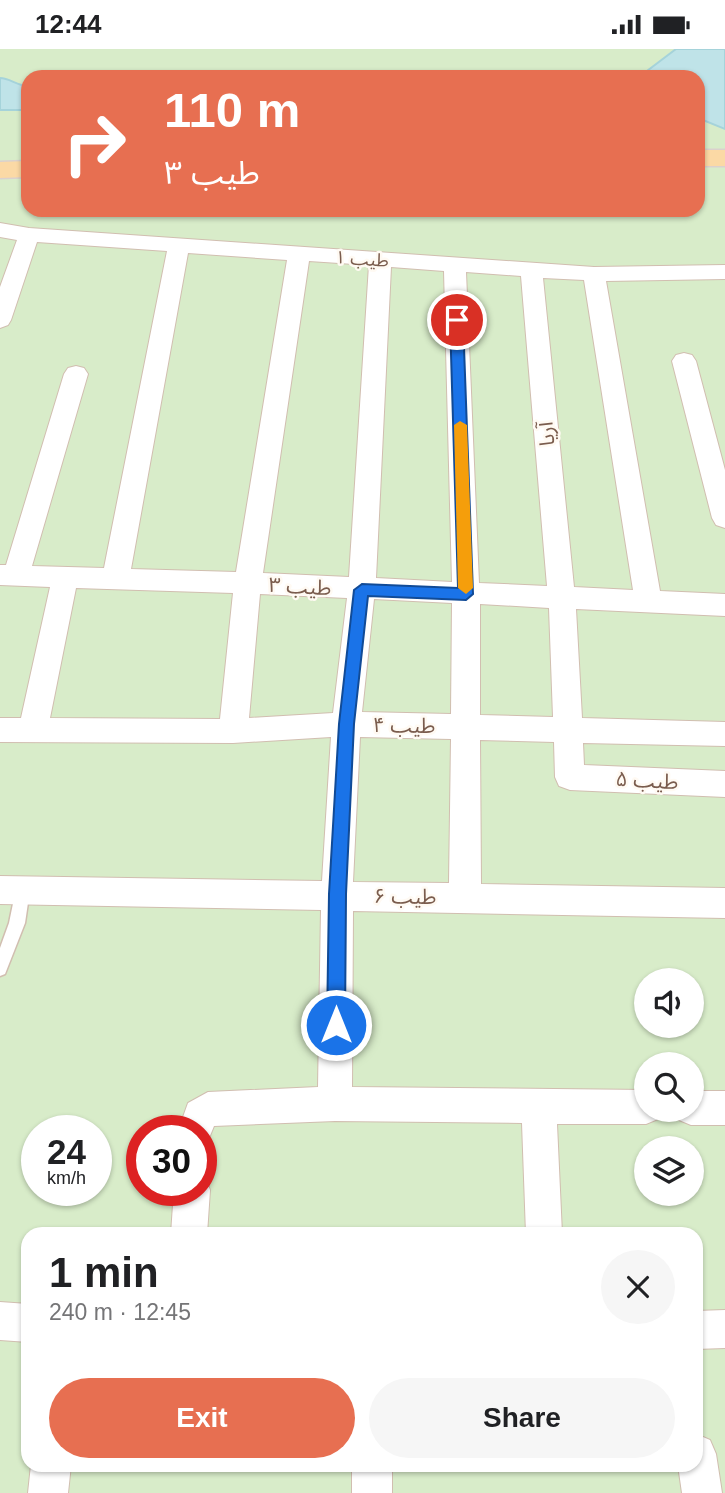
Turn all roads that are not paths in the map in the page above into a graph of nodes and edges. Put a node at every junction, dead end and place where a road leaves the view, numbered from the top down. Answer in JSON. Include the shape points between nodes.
{"nodes":[{"id":1,"x":705,"y":158,"type":"edge"},
{"id":2,"x":725,"y":158,"type":"edge"},
{"id":3,"x":21,"y":169,"type":"edge"},
{"id":4,"x":0,"y":170,"type":"edge"},
{"id":5,"x":0,"y":192,"type":"edge"},
{"id":6,"x":21,"y":192,"type":"edge"},
{"id":7,"x":0,"y":229,"type":"edge"},
{"id":8,"x":29,"y":235,"type":"junction"},
{"id":9,"x":180,"y":245,"type":"junction"},
{"id":10,"x":299,"y":255,"type":"junction"},
{"id":11,"x":380,"y":260,"type":"junction"},
{"id":12,"x":455,"y":265,"type":"junction"},
{"id":13,"x":531,"y":269,"type":"junction"},
{"id":14,"x":725,"y":272,"type":"edge"},
{"id":15,"x":594,"y":274,"type":"junction"},
{"id":16,"x":0,"y":320,"type":"edge"},
{"id":17,"x":684,"y":361,"type":"dead end"},
{"id":18,"x":76,"y":374,"type":"dead end"},
{"id":19,"x":725,"y":518,"type":"edge"},
{"id":20,"x":8,"y":575,"type":"edge"},
{"id":21,"x":65,"y":578,"type":"junction"},
{"id":22,"x":115,"y":580,"type":"junction"},
{"id":23,"x":248,"y":583,"type":"junction"},
{"id":24,"x":362,"y":590,"type":"junction"},
{"id":25,"x":466,"y":594,"type":"junction"},
{"id":26,"x":562,"y":599,"type":"junction"},
{"id":27,"x":648,"y":602,"type":"junction"},
{"id":28,"x":725,"y":605,"type":"edge"},
{"id":29,"x":346,"y":724,"type":"junction"},
{"id":30,"x":463,"y":725,"type":"junction"},
{"id":31,"x":0,"y":730,"type":"edge"},
{"id":32,"x":568,"y":730,"type":"junction"},
{"id":33,"x":233,"y":731,"type":"junction"},
{"id":34,"x":33,"y":732,"type":"junction"},
{"id":35,"x":725,"y":734,"type":"edge"},
{"id":36,"x":570,"y":776,"type":"joint"},
{"id":37,"x":725,"y":784,"type":"edge"},
{"id":38,"x":11,"y":890,"type":"edge"},
{"id":39,"x":337,"y":894,"type":"junction"},
{"id":40,"x":465,"y":897,"type":"junction"},
{"id":41,"x":725,"y":903,"type":"edge"},
{"id":42,"x":0,"y":969,"type":"edge"},
{"id":43,"x":335,"y":1104,"type":"junction"},
{"id":44,"x":539,"y":1105,"type":"junction"},
{"id":45,"x":634,"y":1107,"type":"edge"},
{"id":46,"x":704,"y":1108,"type":"edge"},
{"id":47,"x":725,"y":1108,"type":"edge"},
{"id":48,"x":200,"y":1115,"type":"edge"},
{"id":49,"x":190,"y":1206,"type":"edge"},
{"id":50,"x":189,"y":1227,"type":"edge"},
{"id":51,"x":544,"y":1227,"type":"edge"},
{"id":52,"x":0,"y":1321,"type":"edge"},
{"id":53,"x":21,"y":1322,"type":"edge"},
{"id":54,"x":725,"y":1329,"type":"edge"},
{"id":55,"x":703,"y":1330,"type":"edge"},
{"id":56,"x":50,"y":1472,"type":"edge"},
{"id":57,"x":372,"y":1472,"type":"edge"},
{"id":58,"x":699,"y":1472,"type":"edge"},
{"id":59,"x":48,"y":1493,"type":"edge"},
{"id":60,"x":372,"y":1493,"type":"edge"},
{"id":61,"x":702,"y":1493,"type":"edge"}],
"edges":[{"from":1,"to":2,"type":"main road"},
{"from":3,"to":4,"type":"main road"},
{"from":5,"to":6,"type":"main road"},
{"from":7,"to":8,"type":"street","name":"طیب ۱"},
{"from":8,"to":9,"type":"street","name":"طیب ۱"},
{"from":8,"to":16,"type":"street"},
{"from":9,"to":10,"type":"street","name":"طیب ۱"},
{"from":9,"to":22,"type":"street"},
{"from":10,"to":11,"type":"street","name":"طیب ۱"},
{"from":10,"to":23,"type":"street"},
{"from":11,"to":12,"type":"street","name":"طیب ۱"},
{"from":11,"to":24,"type":"street"},
{"from":12,"to":13,"type":"street","name":"طیب ۱"},
{"from":12,"to":25,"type":"street"},
{"from":13,"to":15,"type":"street","name":"طیب ۱"},
{"from":13,"to":26,"type":"street","name":"آریا"},
{"from":14,"to":15,"type":"street","name":"طیب ۱"},
{"from":15,"to":27,"type":"street"},
{"from":17,"to":19,"type":"street"},
{"from":18,"to":20,"type":"street"},
{"from":20,"to":21,"type":"street","name":"طیب ۳"},
{"from":21,"to":22,"type":"street","name":"طیب ۳"},
{"from":21,"to":34,"type":"street"},
{"from":22,"to":23,"type":"street","name":"طیب ۳"},
{"from":23,"to":24,"type":"street","name":"طیب ۳"},
{"from":23,"to":33,"type":"street"},
{"from":24,"to":25,"type":"street","name":"طیب ۳"},
{"from":24,"to":29,"type":"street"},
{"from":25,"to":26,"type":"street","name":"طیب ۳"},
{"from":25,"to":30,"type":"street"},
{"from":26,"to":27,"type":"street","name":"طیب ۳"},
{"from":26,"to":32,"type":"street","name":"آریا"},
{"from":27,"to":28,"type":"street","name":"طیب ۳"},
{"from":29,"to":30,"type":"street","name":"طیب ۴"},
{"from":29,"to":33,"type":"street","name":"طیب ۴"},
{"from":29,"to":39,"type":"street"},
{"from":30,"to":32,"type":"street","name":"طیب ۴"},
{"from":30,"to":40,"type":"street"},
{"from":31,"to":34,"type":"street","name":"طیب ۴"},
{"from":32,"to":35,"type":"street","name":"طیب ۴"},
{"from":32,"to":36,"type":"street","name":"آریا"},
{"from":33,"to":34,"type":"street","name":"طیب ۴"},
{"from":36,"to":37,"type":"street","name":"طیب ۵"},
{"from":38,"to":39,"type":"street","name":"طیب ۶"},
{"from":38,"to":42,"type":"lane","via":[[17,923]]},
{"from":39,"to":40,"type":"street","name":"طیب ۶"},
{"from":39,"to":43,"type":"street"},
{"from":40,"to":41,"type":"street","name":"طیب ۶"},
{"from":43,"to":44,"type":"street"},
{"from":43,"to":48,"type":"street","via":[[208,1109]]},
{"from":44,"to":45,"type":"street"},
{"from":44,"to":51,"type":"street"},
{"from":46,"to":47,"type":"street"},
{"from":49,"to":50,"type":"street"},
{"from":52,"to":53,"type":"street"},
{"from":54,"to":55,"type":"street"},
{"from":56,"to":59,"type":"street"},
{"from":57,"to":60,"type":"street"},
{"from":58,"to":61,"type":"street"}]}
